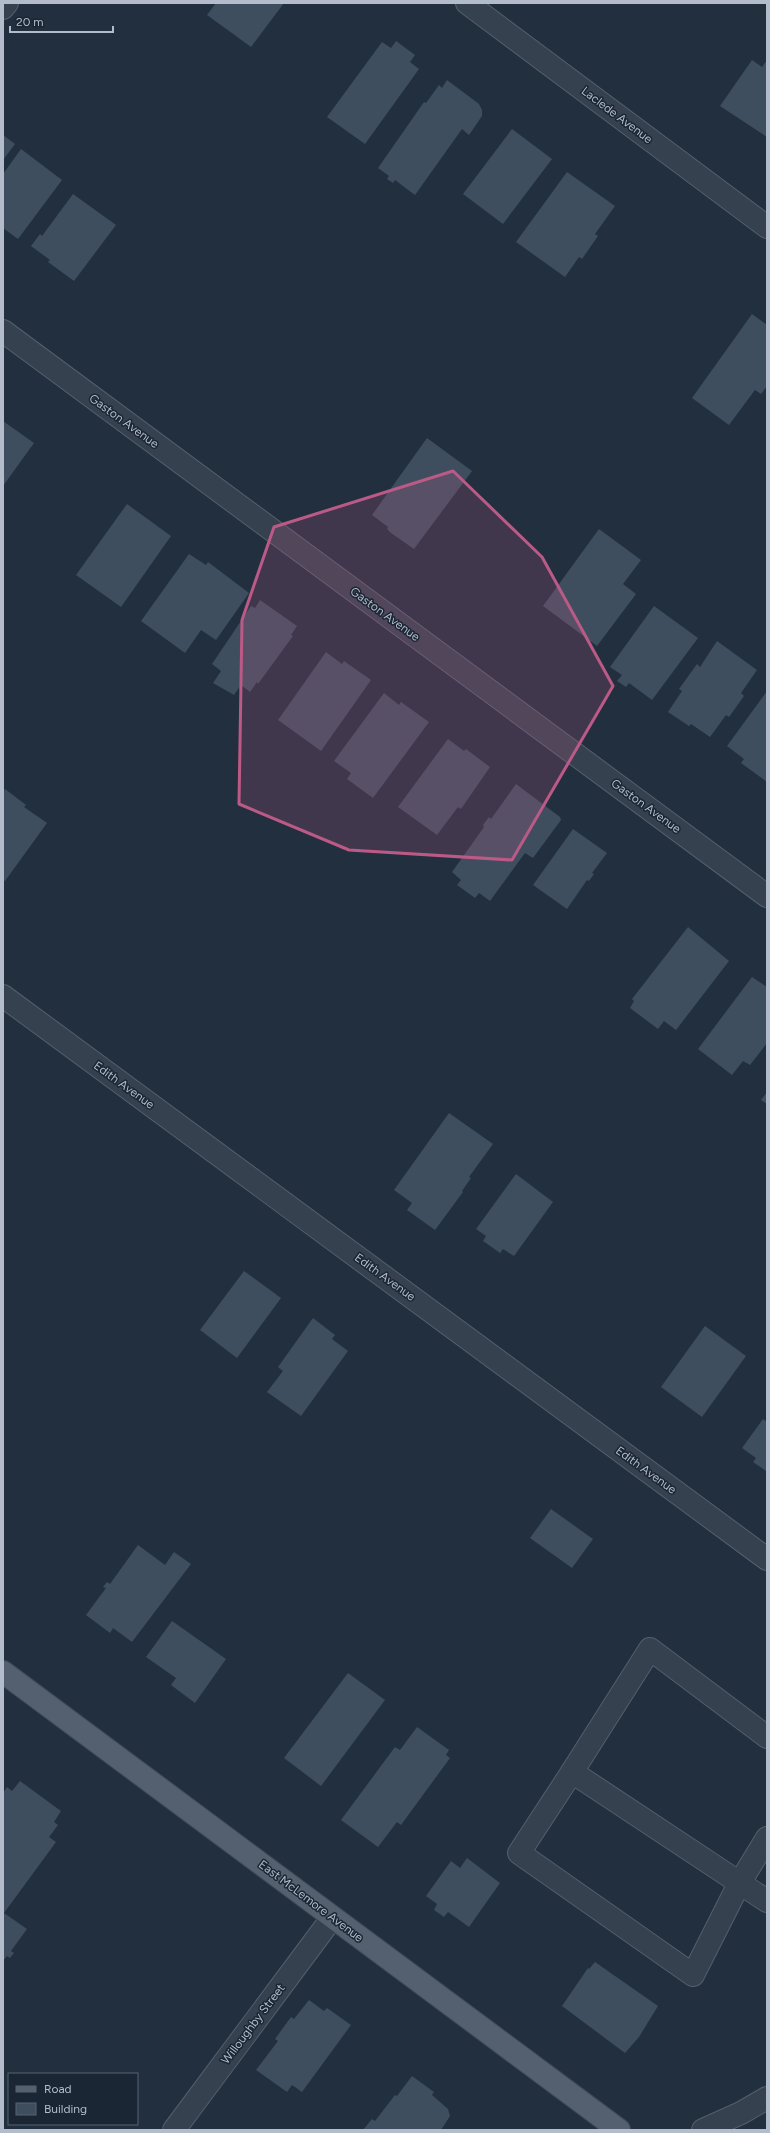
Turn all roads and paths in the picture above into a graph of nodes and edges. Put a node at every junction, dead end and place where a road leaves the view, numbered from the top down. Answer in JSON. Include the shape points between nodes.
{"nodes":[{"id":1,"x":7,"y":3,"type":"edge"},
{"id":2,"x":467,"y":3,"type":"edge"},
{"id":3,"x":3,"y":8,"type":"edge"},
{"id":4,"x":767,"y":227,"type":"edge"},
{"id":5,"x":3,"y":332,"type":"edge"},
{"id":6,"x":767,"y":896,"type":"edge"},
{"id":7,"x":3,"y":996,"type":"edge"},
{"id":8,"x":767,"y":1559,"type":"edge"},
{"id":9,"x":3,"y":1672,"type":"edge"},
{"id":10,"x":767,"y":1737,"type":"edge"},
{"id":11,"x":572,"y":1772,"type":"junction"},
{"id":12,"x":767,"y":1838,"type":"edge"},
{"id":13,"x":739,"y":1884,"type":"junction"},
{"id":14,"x":767,"y":1901,"type":"edge"},
{"id":15,"x":332,"y":1918,"type":"junction"},
{"id":16,"x":767,"y":2098,"type":"edge"},
{"id":17,"x":174,"y":2130,"type":"edge"},
{"id":18,"x":618,"y":2130,"type":"edge"},
{"id":19,"x":703,"y":2130,"type":"edge"}],
"edges":[{"from":1,"to":3,"type":"street"},
{"from":2,"to":4,"type":"street","name":"Laclede Avenue"},
{"from":5,"to":6,"type":"street","name":"Gaston Avenue"},
{"from":7,"to":8,"type":"street","name":"Edith Avenue"},
{"from":9,"to":15,"type":"main road","name":"East McLemore Avenue"},
{"from":10,"to":11,"type":"street","via":[[650,1649]]},
{"from":11,"to":13,"type":"street"},
{"from":11,"to":13,"type":"street","via":[[519,1854],[692,1975]]},
{"from":12,"to":13,"type":"street"},
{"from":13,"to":14,"type":"street"},
{"from":15,"to":17,"type":"street","name":"Willoughby Street"},
{"from":15,"to":18,"type":"main road","name":"East McLemore Avenue"},
{"from":16,"to":19,"type":"street","via":[[741,2114]]}]}
